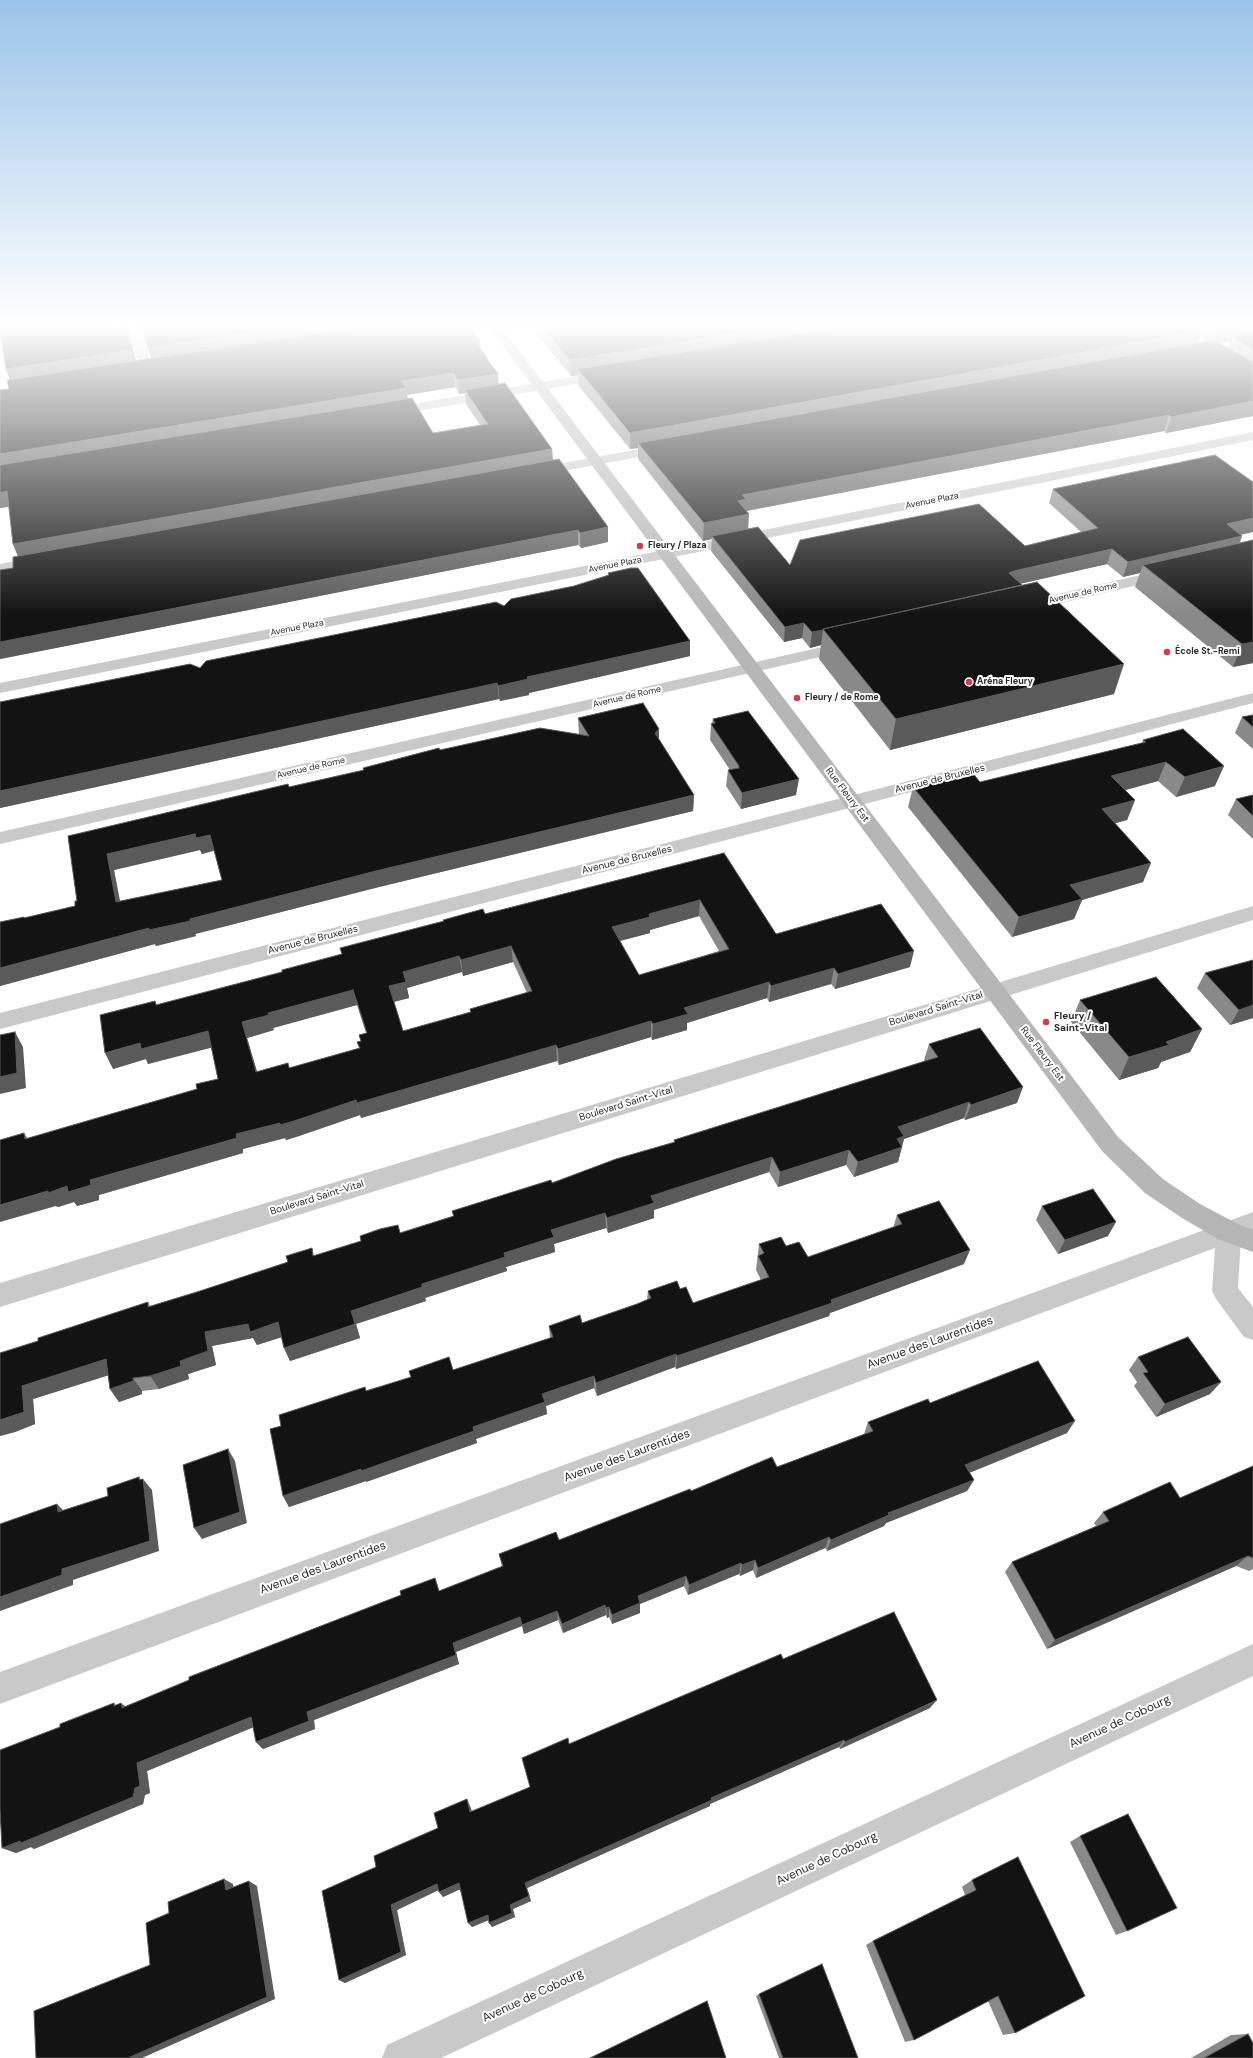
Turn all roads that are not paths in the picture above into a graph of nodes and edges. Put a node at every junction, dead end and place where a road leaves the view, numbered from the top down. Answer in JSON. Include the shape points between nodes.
{"nodes":[{"id":1,"x":567,"y":423,"type":"edge"},
{"id":2,"x":1253,"y":436,"type":"edge"},
{"id":3,"x":677,"y":446,"type":"edge"},
{"id":4,"x":595,"y":461,"type":"junction"},
{"id":5,"x":525,"y":474,"type":"edge"},
{"id":6,"x":666,"y":554,"type":"junction"},
{"id":7,"x":55,"y":559,"type":"edge"},
{"id":8,"x":0,"y":569,"type":"edge"},
{"id":9,"x":1183,"y":570,"type":"edge"},
{"id":10,"x":1012,"y":609,"type":"edge"},
{"id":11,"x":864,"y":642,"type":"edge"},
{"id":12,"x":751,"y":668,"type":"junction"},
{"id":13,"x":0,"y":688,"type":"edge"},
{"id":14,"x":1253,"y":698,"type":"edge"},
{"id":15,"x":852,"y":802,"type":"junction"},
{"id":16,"x":0,"y":838,"type":"edge"},
{"id":17,"x":1253,"y":913,"type":"edge"},
{"id":18,"x":994,"y":991,"type":"junction"},
{"id":19,"x":0,"y":1021,"type":"edge"},
{"id":20,"x":1245,"y":1232,"type":"edge"},
{"id":21,"x":0,"y":1295,"type":"edge"},
{"id":22,"x":1253,"y":1328,"type":"edge"},
{"id":23,"x":1253,"y":1660,"type":"edge"},
{"id":24,"x":0,"y":1688,"type":"edge"},
{"id":25,"x":400,"y":2058,"type":"edge"}],
"edges":[{"from":1,"to":4,"type":"street","name":"Rue Fleury Est"},
{"from":2,"to":6,"type":"street","name":"Avenue Plaza"},
{"from":3,"to":4,"type":"street"},
{"from":4,"to":5,"type":"street"},
{"from":4,"to":6,"type":"street","name":"Rue Fleury Est"},
{"from":6,"to":12,"type":"street","name":"Rue Fleury Est"},
{"from":6,"to":13,"type":"street","name":"Avenue Plaza"},
{"from":7,"to":8,"type":"street"},
{"from":9,"to":10,"type":"street","name":"Avenue de Rome"},
{"from":11,"to":12,"type":"street","name":"Avenue de Rome"},
{"from":12,"to":15,"type":"street","name":"Rue Fleury Est"},
{"from":12,"to":16,"type":"street","name":"Avenue de Rome"},
{"from":14,"to":15,"type":"street","name":"Avenue de Bruxelles"},
{"from":15,"to":18,"type":"street","name":"Rue Fleury Est"},
{"from":15,"to":19,"type":"street","name":"Avenue de Bruxelles"},
{"from":17,"to":18,"type":"street","name":"Boulevard Saint-Vital"},
{"from":18,"to":20,"type":"street","name":"Rue Fleury Est","via":[[1091,1121],[1131,1165],[1172,1198]]},
{"from":18,"to":21,"type":"street","name":"Boulevard Saint-Vital"},
{"from":20,"to":22,"type":"street","via":[[1225,1291]]},
{"from":20,"to":24,"type":"street","name":"Avenue des Laurentides"},
{"from":23,"to":25,"type":"street","name":"Avenue de Cobourg"}]}
